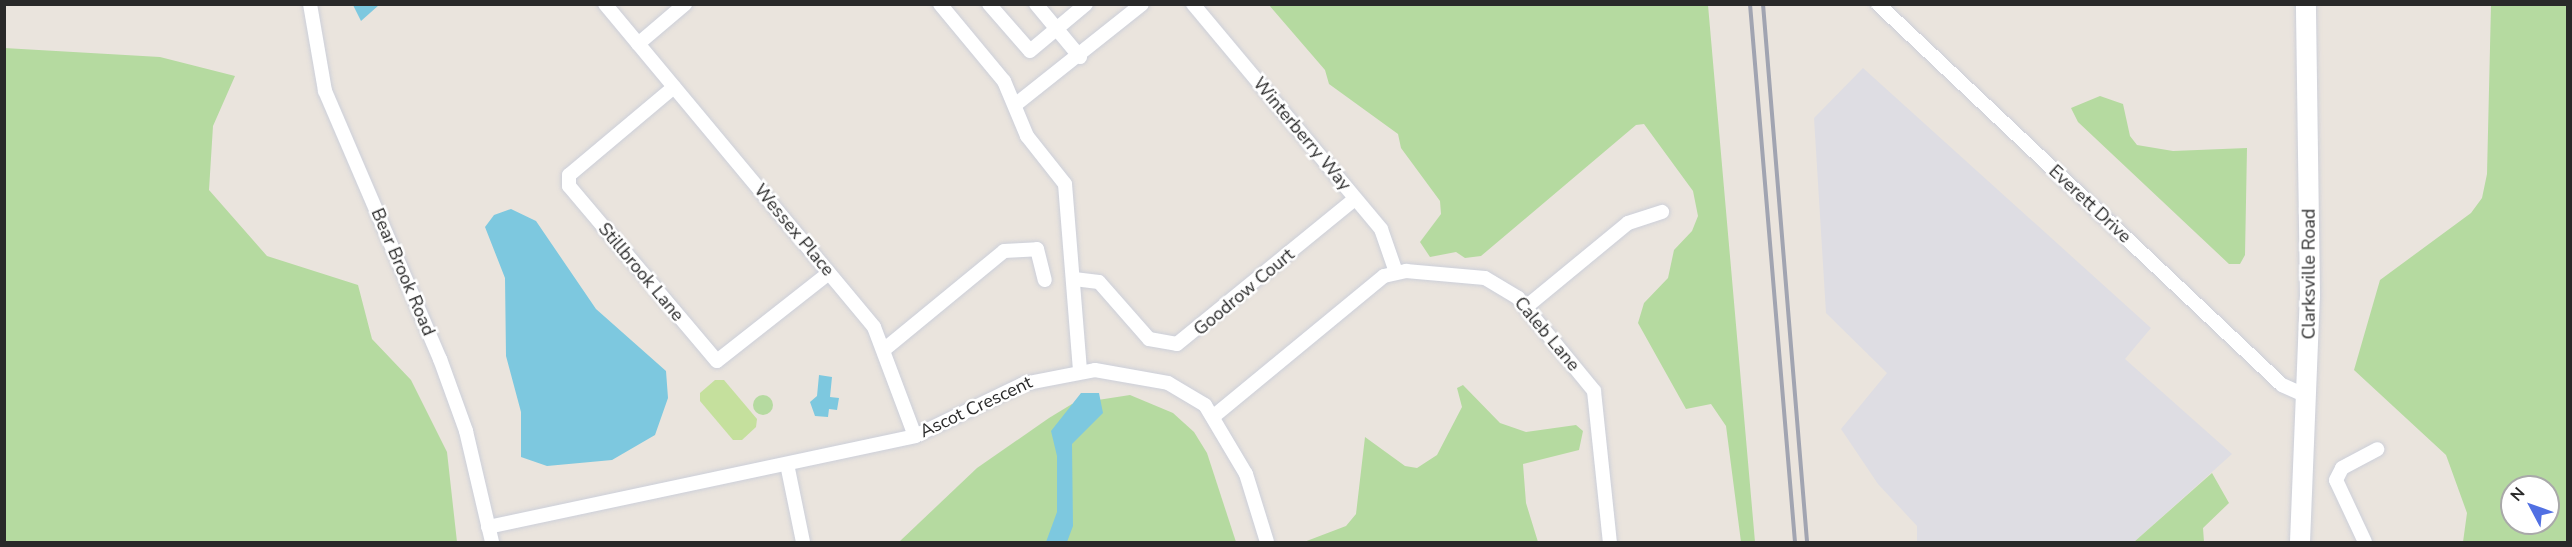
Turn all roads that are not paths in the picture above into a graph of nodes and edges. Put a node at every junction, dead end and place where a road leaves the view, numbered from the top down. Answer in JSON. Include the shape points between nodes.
{"nodes":[{"id":1,"x":310,"y":4,"type":"edge"},
{"id":2,"x":605,"y":4,"type":"edge"},
{"id":3,"x":685,"y":4,"type":"edge"},
{"id":4,"x":940,"y":4,"type":"edge"},
{"id":5,"x":989,"y":4,"type":"edge"},
{"id":6,"x":1036,"y":4,"type":"edge"},
{"id":7,"x":1086,"y":4,"type":"edge"},
{"id":8,"x":1142,"y":4,"type":"edge"},
{"id":9,"x":1193,"y":4,"type":"edge"},
{"id":10,"x":1878,"y":4,"type":"edge"},
{"id":11,"x":2306,"y":4,"type":"edge"},
{"id":12,"x":1057,"y":29,"type":"junction"},
{"id":13,"x":638,"y":44,"type":"junction"},
{"id":14,"x":1080,"y":57,"type":"junction"},
{"id":15,"x":674,"y":87,"type":"junction"},
{"id":16,"x":1015,"y":105,"type":"junction"},
{"id":17,"x":1355,"y":199,"type":"junction"},
{"id":18,"x":1662,"y":212,"type":"dead end"},
{"id":19,"x":1396,"y":272,"type":"junction"},
{"id":20,"x":829,"y":273,"type":"junction"},
{"id":21,"x":1074,"y":279,"type":"junction"},
{"id":22,"x":1045,"y":280,"type":"dead end"},
{"id":23,"x":1526,"y":308,"type":"junction"},
{"id":24,"x":886,"y":348,"type":"junction"},
{"id":25,"x":1080,"y":370,"type":"junction"},
{"id":26,"x":2307,"y":396,"type":"junction"},
{"id":27,"x":1214,"y":416,"type":"junction"},
{"id":28,"x":915,"y":436,"type":"junction"},
{"id":29,"x":2378,"y":449,"type":"dead end"},
{"id":30,"x":786,"y":464,"type":"junction"},
{"id":31,"x":488,"y":527,"type":"junction"},
{"id":32,"x":492,"y":543,"type":"edge"},
{"id":33,"x":803,"y":543,"type":"edge"},
{"id":34,"x":1267,"y":543,"type":"edge"},
{"id":35,"x":1610,"y":543,"type":"edge"},
{"id":36,"x":2300,"y":543,"type":"edge"},
{"id":37,"x":2366,"y":543,"type":"edge"}],
"edges":[{"from":1,"to":31,"type":"street","name":"Bear Brook Road","via":[[325,91],[440,358],[466,431]]},
{"from":2,"to":13,"type":"street","name":"Wessex Place"},
{"from":3,"to":13,"type":"street"},
{"from":4,"to":16,"type":"street","via":[[1001,77]]},
{"from":5,"to":12,"type":"street","via":[[1029,51]]},
{"from":6,"to":12,"type":"street"},
{"from":7,"to":12,"type":"street"},
{"from":8,"to":14,"type":"street"},
{"from":9,"to":17,"type":"street","name":"Winterberry Way"},
{"from":10,"to":26,"type":"street","name":"Everett Drive","via":[[2274,377]]},
{"from":11,"to":26,"type":"street","name":"Clarksville Road"},
{"from":12,"to":14,"type":"street"},
{"from":13,"to":15,"type":"street","name":"Wessex Place"},
{"from":14,"to":16,"type":"street"},
{"from":15,"to":20,"type":"street","name":"Wessex Place"},
{"from":15,"to":20,"type":"street","name":"Stillbrook Lane","via":[[569,176],[568,185],[717,361]]},
{"from":16,"to":21,"type":"street","via":[[1027,136],[1065,184]]},
{"from":17,"to":19,"type":"street","name":"Winterberry Way","via":[[1385,236]]},
{"from":17,"to":21,"type":"street","name":"Goodrow Court","via":[[1178,344],[1149,339],[1097,281]]},
{"from":18,"to":23,"type":"street","via":[[1628,222]]},
{"from":19,"to":23,"type":"street","name":"Caleb Lane","via":[[1485,278],[1507,288]]},
{"from":19,"to":27,"type":"street","via":[[1376,281]]},
{"from":20,"to":24,"type":"street","name":"Wessex Place"},
{"from":21,"to":25,"type":"street"},
{"from":22,"to":24,"type":"street","via":[[1038,249],[1006,250]]},
{"from":23,"to":35,"type":"street","name":"Caleb Lane","via":[[1597,399]]},
{"from":24,"to":28,"type":"street","name":"Wessex Place"},
{"from":25,"to":27,"type":"street","name":"Ascot Crescent","via":[[1114,371],[1168,383]]},
{"from":25,"to":28,"type":"street","name":"Ascot Crescent","via":[[1023,384]]},
{"from":26,"to":36,"type":"street","name":"Clarksville Road"},
{"from":27,"to":34,"type":"street","name":"Ascot Crescent","via":[[1246,474]]},
{"from":28,"to":30,"type":"street","name":"Ascot Crescent"},
{"from":29,"to":37,"type":"street","via":[[2342,468],[2336,480]]},
{"from":30,"to":31,"type":"street","name":"Ascot Crescent"},
{"from":30,"to":33,"type":"street"},
{"from":31,"to":32,"type":"street","name":"Bear Brook Road"}]}
